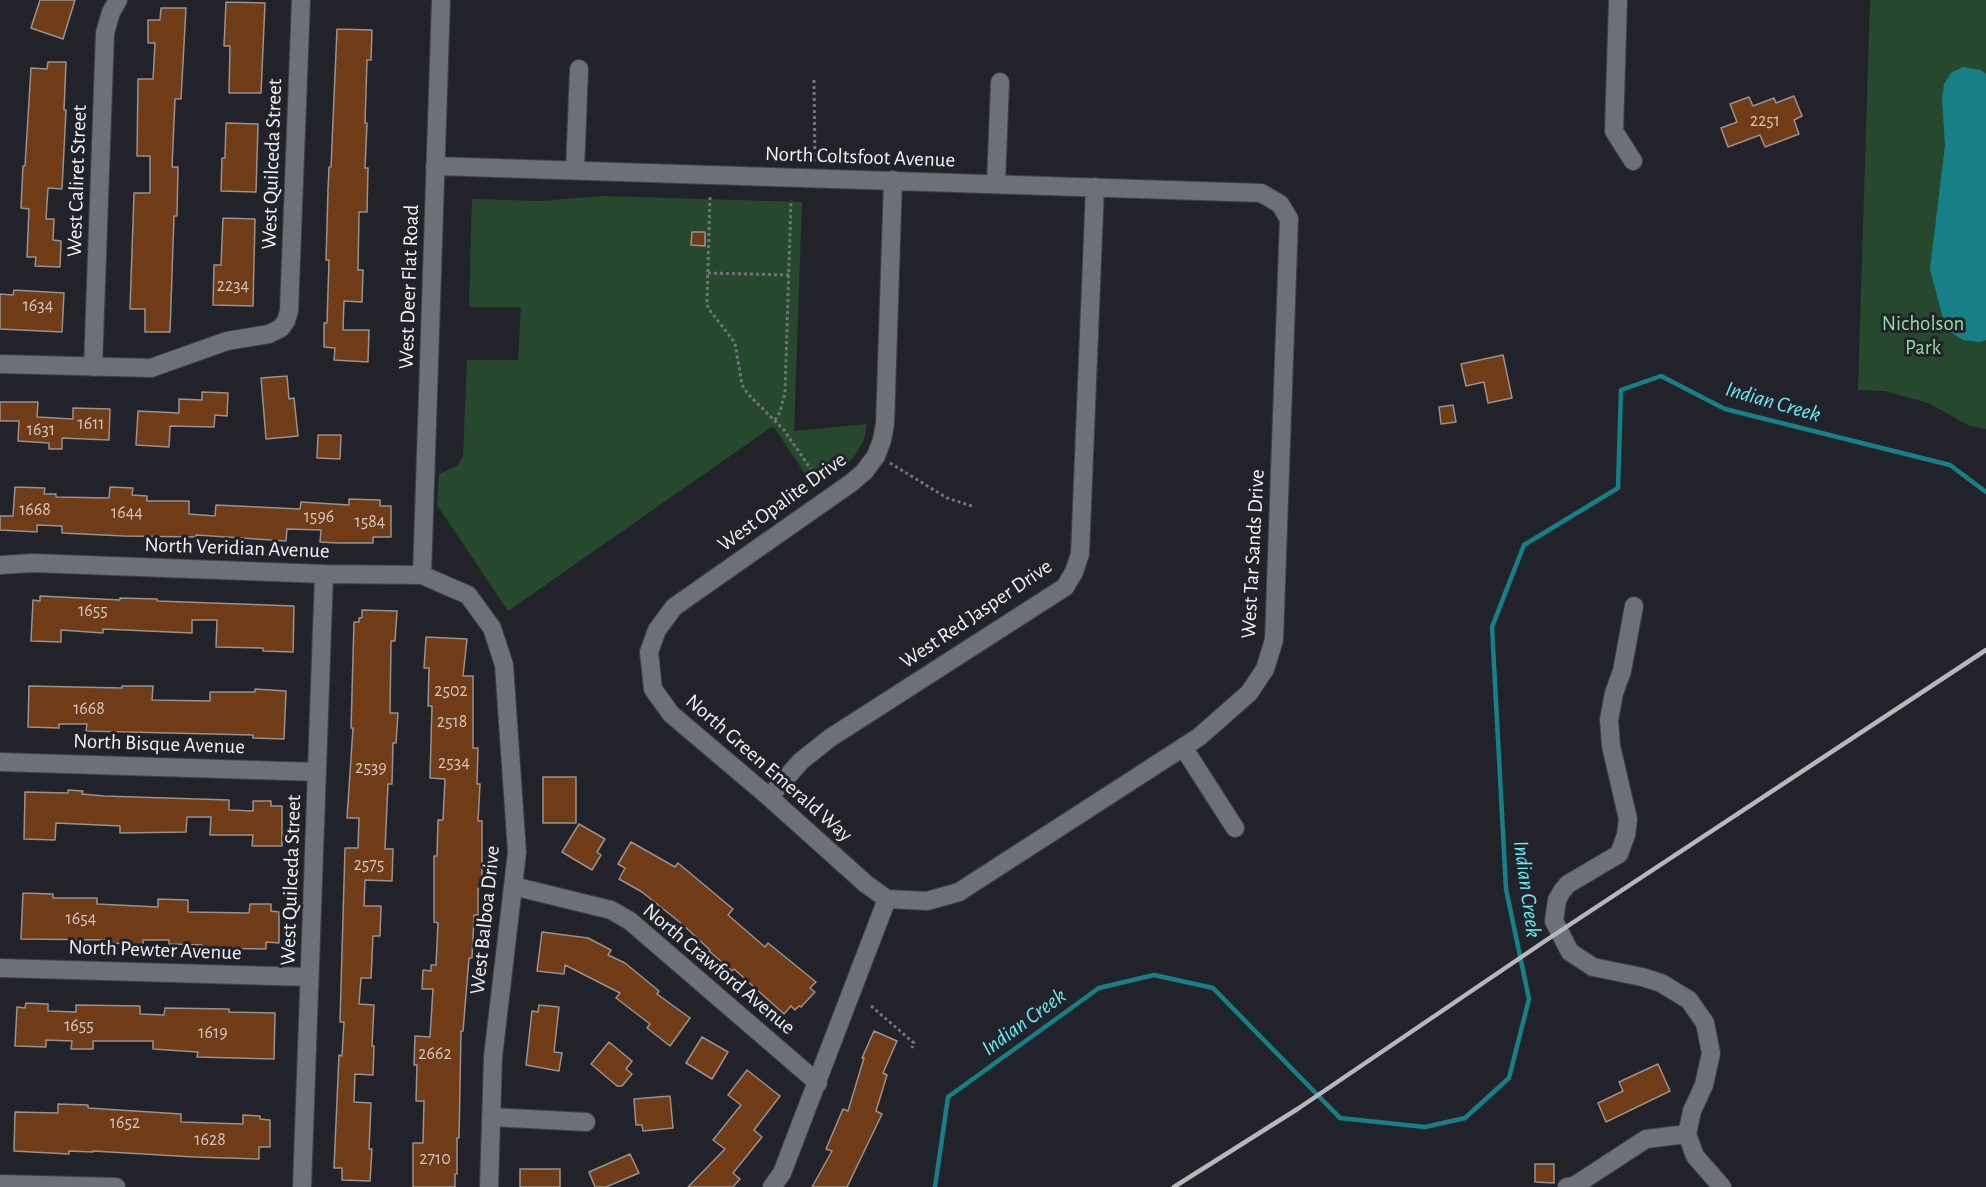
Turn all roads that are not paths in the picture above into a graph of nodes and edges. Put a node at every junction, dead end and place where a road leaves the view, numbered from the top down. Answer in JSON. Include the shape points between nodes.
{"nodes":[{"id":1,"x":117,"y":0,"type":"edge"},
{"id":2,"x":300,"y":0,"type":"edge"},
{"id":3,"x":441,"y":0,"type":"edge"},
{"id":4,"x":1618,"y":0,"type":"edge"},
{"id":5,"x":579,"y":69,"type":"dead end"},
{"id":6,"x":1000,"y":82,"type":"dead end"},
{"id":7,"x":1633,"y":161,"type":"dead end"},
{"id":8,"x":435,"y":166,"type":"junction"},
{"id":9,"x":575,"y":170,"type":"junction"},
{"id":10,"x":893,"y":180,"type":"junction"},
{"id":11,"x":996,"y":184,"type":"junction"},
{"id":12,"x":1095,"y":187,"type":"junction"},
{"id":13,"x":1280,"y":204,"type":"joint"},
{"id":14,"x":0,"y":364,"type":"edge"},
{"id":15,"x":93,"y":367,"type":"junction"},
{"id":16,"x":0,"y":565,"type":"edge"},
{"id":17,"x":324,"y":574,"type":"junction"},
{"id":18,"x":422,"y":575,"type":"junction"},
{"id":19,"x":468,"y":595,"type":"joint"},
{"id":20,"x":1634,"y":606,"type":"dead end"},
{"id":21,"x":649,"y":652,"type":"joint"},
{"id":22,"x":1183,"y":747,"type":"junction"},
{"id":23,"x":0,"y":762,"type":"edge"},
{"id":24,"x":317,"y":772,"type":"junction"},
{"id":25,"x":769,"y":797,"type":"junction"},
{"id":26,"x":1235,"y":828,"type":"dead end"},
{"id":27,"x":513,"y":886,"type":"junction"},
{"id":28,"x":888,"y":899,"type":"junction"},
{"id":29,"x":0,"y":968,"type":"edge"},
{"id":30,"x":309,"y":977,"type":"junction"},
{"id":31,"x":818,"y":1083,"type":"junction"},
{"id":32,"x":491,"y":1117,"type":"junction"},
{"id":33,"x":586,"y":1122,"type":"dead end"},
{"id":34,"x":1687,"y":1134,"type":"junction"},
{"id":35,"x":0,"y":1184,"type":"edge"},
{"id":36,"x":116,"y":1187,"type":"edge"},
{"id":37,"x":302,"y":1187,"type":"edge"},
{"id":38,"x":489,"y":1187,"type":"edge"},
{"id":39,"x":772,"y":1187,"type":"edge"},
{"id":40,"x":1567,"y":1187,"type":"edge"},
{"id":41,"x":1722,"y":1187,"type":"edge"}],
"edges":[{"from":1,"to":15,"type":"street","name":"West Caliret Street","via":[[105,33]]},
{"from":2,"to":15,"type":"street","name":"West Quilceda Street","via":[[286,321],[269,334],[227,341],[151,368]]},
{"from":3,"to":8,"type":"street","name":"West Deer Flat Road"},
{"from":4,"to":7,"type":"street","via":[[1614,131]]},
{"from":5,"to":9,"type":"street"},
{"from":6,"to":11,"type":"street"},
{"from":8,"to":9,"type":"street","name":"North Coltsfoot Avenue"},
{"from":8,"to":18,"type":"street","name":"West Deer Flat Road"},
{"from":9,"to":10,"type":"street","name":"North Coltsfoot Avenue"},
{"from":10,"to":11,"type":"street","name":"North Coltsfoot Avenue"},
{"from":10,"to":21,"type":"street","name":"West Opalite Drive","via":[[885,424],[876,456],[851,483],[674,607],[657,630]]},
{"from":11,"to":12,"type":"street","name":"North Coltsfoot Avenue"},
{"from":12,"to":13,"type":"street","name":"North Coltsfoot Avenue","via":[[1261,193]]},
{"from":12,"to":25,"type":"street","name":"West Red Jasper Drive","via":[[1080,554],[1074,572],[1065,587],[830,738],[801,761]]},
{"from":13,"to":22,"type":"street","name":"West Tar Sands Drive","via":[[1289,219],[1274,640],[1265,669],[1249,693]]},
{"from":14,"to":15,"type":"street"},
{"from":16,"to":17,"type":"street","name":"North Veridian Avenue"},
{"from":17,"to":18,"type":"street","name":"North Veridian Avenue"},
{"from":17,"to":24,"type":"street","name":"West Quilceda Street"},
{"from":18,"to":19,"type":"street","name":"North Veridian Avenue"},
{"from":19,"to":27,"type":"street","name":"West Balboa Drive","via":[[492,628],[504,665],[517,852]]},
{"from":20,"to":34,"type":"street","via":[[1609,720],[1628,819],[1626,835],[1619,854],[1562,891],[1554,921],[1570,952],[1593,967],[1661,983],[1689,1000],[1705,1023],[1711,1053]]},
{"from":21,"to":25,"type":"street","name":"North Green Emerald Way","via":[[653,689],[671,714]]},
{"from":22,"to":26,"type":"street"},
{"from":22,"to":28,"type":"street","name":"West Tar Sands Drive","via":[[959,892],[927,901]]},
{"from":23,"to":24,"type":"street","name":"North Bisque Avenue"},
{"from":24,"to":30,"type":"street","name":"West Quilceda Street"},
{"from":25,"to":28,"type":"street","name":"North Green Emerald Way"},
{"from":27,"to":31,"type":"street","name":"North Crawford Avenue","via":[[611,910],[630,921]]},
{"from":27,"to":32,"type":"street","name":"West Balboa Drive","via":[[493,1057]]},
{"from":28,"to":31,"type":"street"},
{"from":29,"to":30,"type":"street","name":"North Pewter Avenue"},
{"from":30,"to":37,"type":"street","name":"West Quilceda Street"},
{"from":31,"to":39,"type":"street","via":[[782,1173]]},
{"from":32,"to":33,"type":"street"},
{"from":32,"to":38,"type":"street","name":"West Balboa Drive"},
{"from":34,"to":40,"type":"street","via":[[1646,1139]]},
{"from":34,"to":41,"type":"street","via":[[1695,1156]]},
{"from":35,"to":36,"type":"street"}]}
